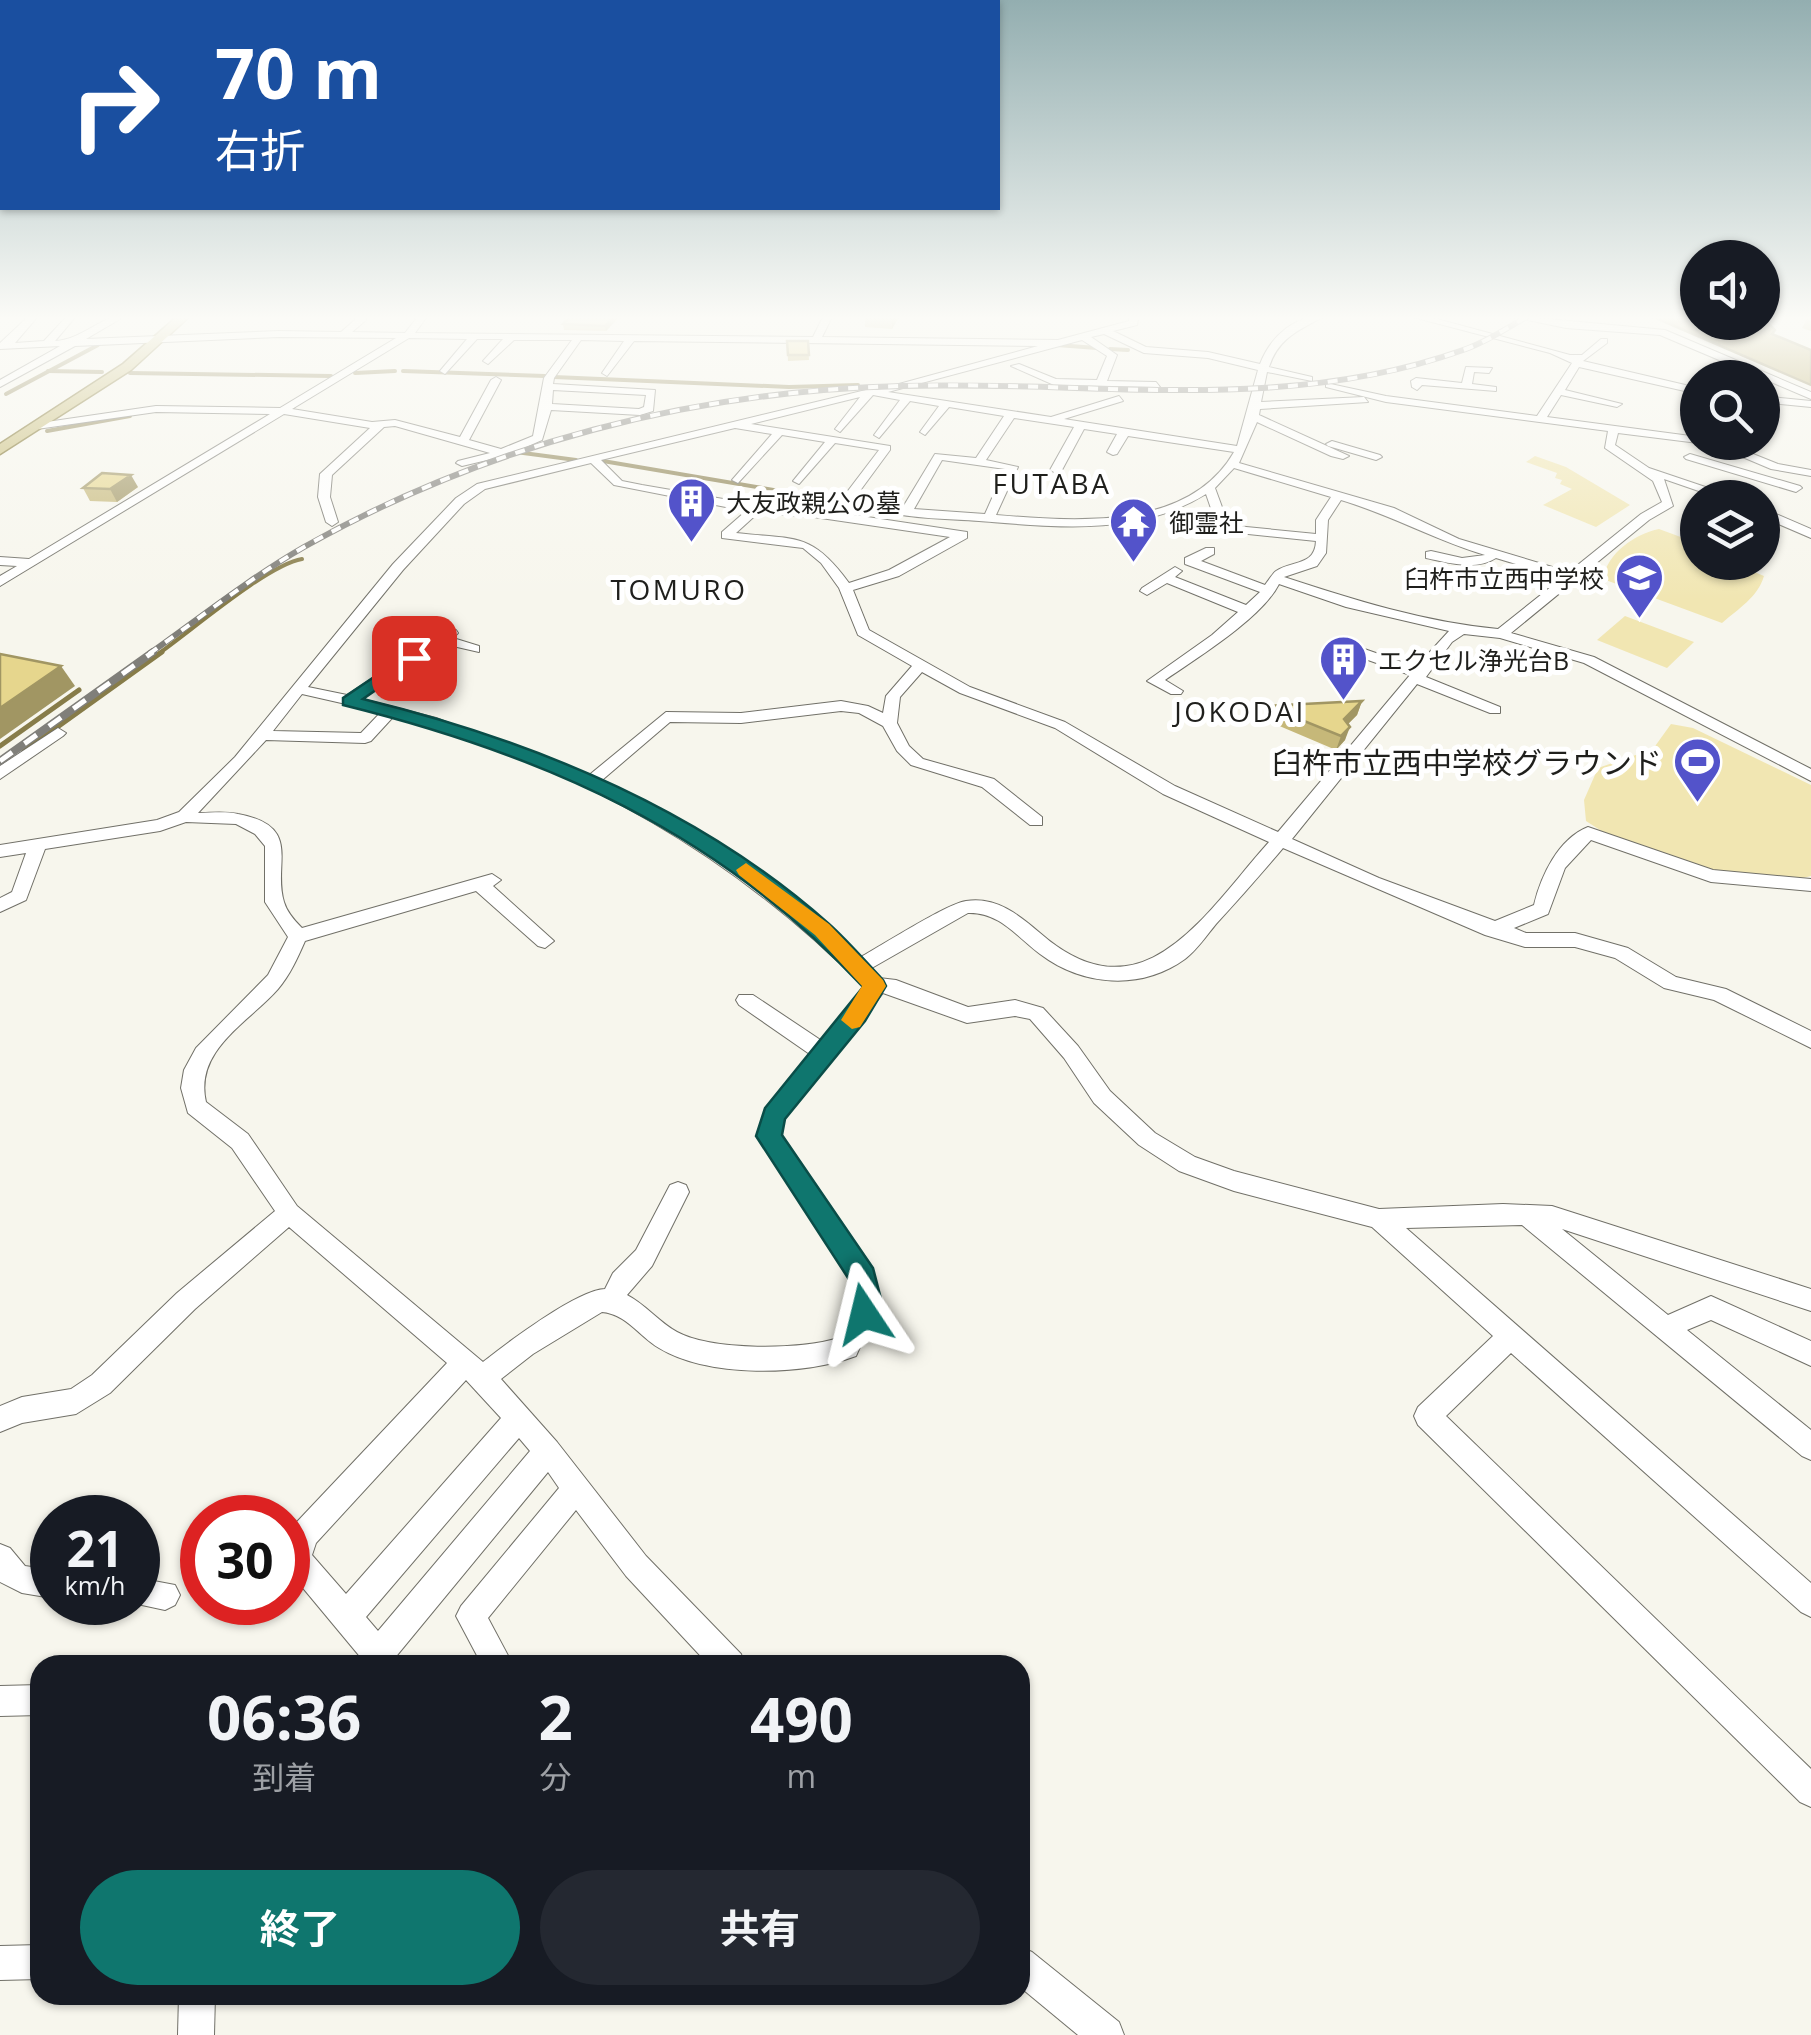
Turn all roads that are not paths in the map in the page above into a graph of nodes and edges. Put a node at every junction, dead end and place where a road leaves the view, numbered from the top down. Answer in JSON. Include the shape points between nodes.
{"nodes":[{"id":1,"x":590,"y":409,"type":"edge"},
{"id":2,"x":62,"y":410,"type":"edge"},
{"id":3,"x":476,"y":410,"type":"edge"},
{"id":4,"x":545,"y":410,"type":"edge"},
{"id":5,"x":793,"y":410,"type":"edge"},
{"id":6,"x":858,"y":410,"type":"edge"},
{"id":7,"x":898,"y":410,"type":"edge"},
{"id":8,"x":940,"y":410,"type":"edge"},
{"id":9,"x":986,"y":410,"type":"edge"},
{"id":10,"x":1082,"y":410,"type":"edge"},
{"id":11,"x":1252,"y":410,"type":"joint"},
{"id":12,"x":1466,"y":410,"type":"edge"},
{"id":13,"x":1547,"y":410,"type":"edge"},
{"id":14,"x":282,"y":411,"type":"junction"},
{"id":15,"x":1011,"y":414,"type":"junction"},
{"id":16,"x":1577,"y":416,"type":"junction"},
{"id":17,"x":1604,"y":419,"type":"dead end"},
{"id":18,"x":1049,"y":420,"type":"junction"},
{"id":19,"x":1540,"y":420,"type":"junction"},
{"id":20,"x":730,"y":424,"type":"junction"},
{"id":21,"x":380,"y":425,"type":"junction"},
{"id":22,"x":1082,"y":425,"type":"junction"},
{"id":23,"x":38,"y":426,"type":"junction"},
{"id":24,"x":587,"y":426,"type":"dead end"},
{"id":25,"x":1614,"y":429,"type":"junction"},
{"id":26,"x":926,"y":432,"type":"dead end"},
{"id":27,"x":1124,"y":432,"type":"junction"},
{"id":28,"x":778,"y":433,"type":"junction"},
{"id":29,"x":879,"y":434,"type":"dead end"},
{"id":30,"x":836,"y":435,"type":"junction"},
{"id":31,"x":1680,"y":438,"type":"edge"},
{"id":32,"x":7,"y":441,"type":"edge"},
{"id":33,"x":463,"y":441,"type":"junction"},
{"id":34,"x":1315,"y":442,"type":"junction"},
{"id":35,"x":0,"y":450,"type":"edge"},
{"id":36,"x":1242,"y":450,"type":"junction"},
{"id":37,"x":500,"y":452,"type":"junction"},
{"id":38,"x":1113,"y":452,"type":"dead end"},
{"id":39,"x":529,"y":456,"type":"dead end"},
{"id":40,"x":1343,"y":456,"type":"dead end"},
{"id":41,"x":1376,"y":456,"type":"dead end"},
{"id":42,"x":592,"y":458,"type":"junction"},
{"id":43,"x":1687,"y":460,"type":"edge"},
{"id":44,"x":1697,"y":460,"type":"edge"},
{"id":45,"x":1758,"y":460,"type":"edge"},
{"id":46,"x":574,"y":462,"type":"junction"},
{"id":47,"x":979,"y":462,"type":"junction"},
{"id":48,"x":462,"y":463,"type":"dead end"},
{"id":49,"x":1232,"y":464,"type":"junction"},
{"id":50,"x":1639,"y":468,"type":"junction"},
{"id":51,"x":1056,"y":470,"type":"dead end"},
{"id":52,"x":1670,"y":478,"type":"junction"},
{"id":53,"x":738,"y":480,"type":"dead end"},
{"id":54,"x":798,"y":481,"type":"dead end"},
{"id":55,"x":1680,"y":481,"type":"edge"},
{"id":56,"x":1209,"y":487,"type":"junction"},
{"id":57,"x":850,"y":496,"type":"dead end"},
{"id":58,"x":1338,"y":496,"type":"junction"},
{"id":59,"x":1785,"y":496,"type":"edge"},
{"id":60,"x":754,"y":508,"type":"junction"},
{"id":61,"x":989,"y":518,"type":"junction"},
{"id":62,"x":332,"y":522,"type":"dead end"},
{"id":63,"x":1811,"y":534,"type":"edge"},
{"id":64,"x":1322,"y":538,"type":"junction"},
{"id":65,"x":1210,"y":551,"type":"dead end"},
{"id":66,"x":1493,"y":551,"type":"junction"},
{"id":67,"x":1432,"y":555,"type":"dead end"},
{"id":68,"x":1166,"y":558,"type":"dead end"},
{"id":69,"x":0,"y":561,"type":"edge"},
{"id":70,"x":32,"y":563,"type":"junction"},
{"id":71,"x":1186,"y":564,"type":"junction"},
{"id":72,"x":1569,"y":576,"type":"junction"},
{"id":73,"x":1166,"y":578,"type":"junction"},
{"id":74,"x":0,"y":582,"type":"edge"},
{"id":75,"x":1274,"y":586,"type":"junction"},
{"id":76,"x":846,"y":588,"type":"junction"},
{"id":77,"x":1147,"y":591,"type":"dead end"},
{"id":78,"x":1246,"y":610,"type":"junction"},
{"id":79,"x":1461,"y":630,"type":"junction"},
{"id":80,"x":1501,"y":634,"type":"junction"},
{"id":81,"x":1346,"y":647,"type":"dead end"},
{"id":82,"x":474,"y":650,"type":"dead end"},
{"id":83,"x":920,"y":666,"type":"junction"},
{"id":84,"x":1419,"y":677,"type":"junction"},
{"id":85,"x":298,"y":689,"type":"junction"},
{"id":86,"x":1176,"y":691,"type":"dead end"},
{"id":87,"x":349,"y":701,"type":"junction"},
{"id":88,"x":1495,"y":710,"type":"dead end"},
{"id":89,"x":390,"y":711,"type":"junction"},
{"id":90,"x":889,"y":724,"type":"junction"},
{"id":91,"x":58,"y":732,"type":"dead end"},
{"id":92,"x":260,"y":736,"type":"junction"},
{"id":93,"x":0,"y":774,"type":"edge"},
{"id":94,"x":1811,"y":776,"type":"edge"},
{"id":95,"x":590,"y":782,"type":"junction"},
{"id":96,"x":185,"y":816,"type":"junction"},
{"id":97,"x":1036,"y":821,"type":"dead end"},
{"id":98,"x":1280,"y":842,"type":"junction"},
{"id":99,"x":37,"y":846,"type":"junction"},
{"id":100,"x":0,"y":852,"type":"edge"},
{"id":101,"x":1811,"y":885,"type":"edge"},
{"id":102,"x":0,"y":906,"type":"edge"},
{"id":103,"x":1492,"y":930,"type":"junction"},
{"id":104,"x":298,"y":936,"type":"junction"},
{"id":105,"x":545,"y":941,"type":"dead end"},
{"id":106,"x":858,"y":967,"type":"junction"},
{"id":107,"x":875,"y":986,"type":"junction"},
{"id":108,"x":746,"y":1000,"type":"dead end"},
{"id":109,"x":1811,"y":1040,"type":"edge"},
{"id":110,"x":824,"y":1053,"type":"junction"},
{"id":111,"x":678,"y":1192,"type":"dead end"},
{"id":112,"x":289,"y":1213,"type":"junction"},
{"id":113,"x":1528,"y":1216,"type":"junction"},
{"id":114,"x":1379,"y":1219,"type":"junction"},
{"id":115,"x":612,"y":1300,"type":"junction"},
{"id":116,"x":1811,"y":1300,"type":"edge"},
{"id":117,"x":1665,"y":1328,"type":"junction"},
{"id":118,"x":1512,"y":1336,"type":"junction"},
{"id":119,"x":1811,"y":1354,"type":"edge"},
{"id":120,"x":474,"y":1370,"type":"junction"},
{"id":121,"x":519,"y":1418,"type":"junction"},
{"id":122,"x":0,"y":1420,"type":"edge"},
{"id":123,"x":1811,"y":1447,"type":"edge"},
{"id":124,"x":548,"y":1452,"type":"junction"},
{"id":125,"x":576,"y":1489,"type":"junction"},
{"id":126,"x":2,"y":1567,"type":"edge"},
{"id":127,"x":30,"y":1582,"type":"edge"},
{"id":128,"x":1811,"y":1602,"type":"edge"},
{"id":129,"x":346,"y":1616,"type":"junction"},
{"id":130,"x":492,"y":1655,"type":"edge"},
{"id":131,"x":721,"y":1655,"type":"edge"},
{"id":132,"x":30,"y":1700,"type":"edge"},
{"id":133,"x":0,"y":1701,"type":"edge"},
{"id":134,"x":1811,"y":1791,"type":"edge"},
{"id":135,"x":30,"y":1962,"type":"edge"},
{"id":136,"x":0,"y":1963,"type":"edge"},
{"id":137,"x":1030,"y":1972,"type":"edge"},
{"id":138,"x":198,"y":2005,"type":"edge"},
{"id":139,"x":196,"y":2035,"type":"edge"},
{"id":140,"x":1106,"y":2035,"type":"edge"}],
"edges":[{"from":1,"to":24,"type":"street"},
{"from":2,"to":23,"type":"main road"},
{"from":3,"to":33,"type":"street"},
{"from":4,"to":37,"type":"street","via":[[538,438]]},
{"from":5,"to":20,"type":"street"},
{"from":6,"to":30,"type":"street"},
{"from":7,"to":29,"type":"street"},
{"from":8,"to":26,"type":"street"},
{"from":9,"to":15,"type":"street"},
{"from":10,"to":18,"type":"street"},
{"from":11,"to":34,"type":"street"},
{"from":11,"to":36,"type":"street"},
{"from":12,"to":19,"type":"street"},
{"from":13,"to":19,"type":"street"},
{"from":14,"to":21,"type":"street"},
{"from":14,"to":23,"type":"street","via":[[147,410]]},
{"from":14,"to":70,"type":"street"},
{"from":15,"to":18,"type":"street"},
{"from":15,"to":47,"type":"street"},
{"from":16,"to":17,"type":"street"},
{"from":16,"to":19,"type":"street"},
{"from":16,"to":25,"type":"street"},
{"from":18,"to":22,"type":"street"},
{"from":20,"to":28,"type":"street"},
{"from":20,"to":42,"type":"street"},
{"from":21,"to":33,"type":"street"},
{"from":21,"to":62,"type":"street","via":[[326,474]]},
{"from":22,"to":27,"type":"street"},
{"from":22,"to":51,"type":"street"},
{"from":23,"to":32,"type":"main road"},
{"from":25,"to":31,"type":"street"},
{"from":25,"to":50,"type":"street","via":[[1609,446]]},
{"from":27,"to":36,"type":"street"},
{"from":27,"to":38,"type":"street"},
{"from":28,"to":30,"type":"street"},
{"from":28,"to":53,"type":"street"},
{"from":30,"to":54,"type":"street"},
{"from":30,"to":57,"type":"street","via":[[886,448]]},
{"from":32,"to":35,"type":"main road"},
{"from":33,"to":37,"type":"street"},
{"from":34,"to":40,"type":"street"},
{"from":34,"to":41,"type":"street"},
{"from":36,"to":49,"type":"street"},
{"from":37,"to":48,"type":"street"},
{"from":39,"to":46,"type":"street"},
{"from":42,"to":46,"type":"street"},
{"from":42,"to":60,"type":"street","via":[[626,486]]},
{"from":43,"to":52,"type":"street"},
{"from":44,"to":59,"type":"street"},
{"from":45,"to":59,"type":"street","via":[[1774,466]]},
{"from":46,"to":85,"type":"street","via":[[469,492]]},
{"from":47,"to":61,"type":"street","via":[[1012,466]]},
{"from":47,"to":61,"type":"street","via":[[939,456],[906,512]]},
{"from":49,"to":56,"type":"street"},
{"from":49,"to":58,"type":"street"},
{"from":50,"to":52,"type":"street"},
{"from":50,"to":72,"type":"street","via":[[1658,479],[1670,503]]},
{"from":52,"to":55,"type":"street"},
{"from":56,"to":61,"type":"street","via":[[1140,518],[1044,524]]},
{"from":56,"to":64,"type":"street","via":[[1221,520],[1234,529]]},
{"from":58,"to":64,"type":"street","via":[[1322,520]]},
{"from":58,"to":66,"type":"street"},
{"from":59,"to":63,"type":"street"},
{"from":60,"to":76,"type":"street","via":[[726,535],[807,545]]},
{"from":60,"to":76,"type":"street","via":[[963,535],[894,573]]},
{"from":64,"to":75,"type":"street","via":[[1312,563],[1278,574]]},
{"from":65,"to":71,"type":"street"},
{"from":66,"to":67,"type":"street","via":[[1489,558],[1462,562]]},
{"from":66,"to":72,"type":"street"},
{"from":68,"to":71,"type":"street"},
{"from":69,"to":70,"type":"street"},
{"from":70,"to":74,"type":"street"},
{"from":71,"to":73,"type":"street"},
{"from":71,"to":75,"type":"street"},
{"from":72,"to":80,"type":"street"},
{"from":73,"to":77,"type":"street"},
{"from":73,"to":78,"type":"street"},
{"from":75,"to":78,"type":"street"},
{"from":75,"to":79,"type":"street"},
{"from":76,"to":83,"type":"street","via":[[864,632]]},
{"from":78,"to":86,"type":"street","via":[[1154,680]]},
{"from":79,"to":80,"type":"street"},
{"from":79,"to":84,"type":"street"},
{"from":80,"to":94,"type":"street","via":[[1606,668]]},
{"from":81,"to":84,"type":"street"},
{"from":82,"to":87,"type":"street","via":[[446,636]]},
{"from":83,"to":90,"type":"street","via":[[894,696]]},
{"from":83,"to":98,"type":"street","via":[[1060,725],[1169,790]]},
{"from":84,"to":88,"type":"street"},
{"from":84,"to":98,"type":"street"},
{"from":85,"to":87,"type":"street"},
{"from":85,"to":92,"type":"street"},
{"from":87,"to":89,"type":"street"},
{"from":89,"to":92,"type":"street","via":[[365,738]]},
{"from":89,"to":95,"type":"street"},
{"from":90,"to":95,"type":"street","via":[[854,707],[666,718]]},
{"from":90,"to":97,"type":"street","via":[[917,762],[988,783]]},
{"from":91,"to":93,"type":"street"},
{"from":92,"to":96,"type":"street"},
{"from":95,"to":106,"type":"street","via":[[641,804],[741,866]]},
{"from":96,"to":99,"type":"street"},
{"from":96,"to":104,"type":"street","via":[[237,818],[272,842],[278,858],[275,904]]},
{"from":98,"to":103,"type":"street"},
{"from":98,"to":106,"type":"street","via":[[1181,952],[1133,976],[1075,965],[1009,916],[980,905]]},
{"from":99,"to":100,"type":"street"},
{"from":99,"to":102,"type":"street","via":[[20,896]]},
{"from":101,"to":103,"type":"street","via":[[1712,876],[1588,833],[1558,861],[1542,909]]},
{"from":103,"to":109,"type":"street","via":[[1621,952],[1671,983],[1719,994]]},
{"from":104,"to":105,"type":"street","via":[[486,882]]},
{"from":104,"to":112,"type":"street","via":[[272,983],[210,1042],[192,1090],[201,1115],[240,1141]]},
{"from":106,"to":107,"type":"street"},
{"from":107,"to":110,"type":"street"},
{"from":107,"to":114,"type":"street","via":[[889,985],[967,1016],[1015,1008],[1036,1012],[1102,1097],[1167,1152],[1257,1189]]},
{"from":108,"to":110,"type":"street"},
{"from":110,"to":115,"type":"street","via":[[774,1115],[769,1136],[863,1277],[864,1314],[847,1346],[816,1358],[681,1346]]},
{"from":111,"to":115,"type":"street","via":[[644,1258]]},
{"from":112,"to":120,"type":"street"},
{"from":112,"to":122,"type":"street","via":[[101,1384],[76,1401]]},
{"from":113,"to":114,"type":"street"},
{"from":113,"to":116,"type":"street","via":[[1552,1216]]},
{"from":113,"to":117,"type":"street"},
{"from":114,"to":118,"type":"street"},
{"from":115,"to":120,"type":"street","via":[[599,1300]]},
{"from":117,"to":119,"type":"street","via":[[1712,1308]]},
{"from":117,"to":123,"type":"street"},
{"from":118,"to":128,"type":"street"},
{"from":118,"to":134,"type":"street","via":[[1428,1416]]},
{"from":120,"to":121,"type":"street"},
{"from":120,"to":129,"type":"street","via":[[304,1534],[297,1560]]},
{"from":121,"to":124,"type":"street"},
{"from":121,"to":129,"type":"street"},
{"from":124,"to":125,"type":"street"},
{"from":124,"to":129,"type":"street","via":[[378,1654]]},
{"from":125,"to":130,"type":"street","via":[[471,1616]]},
{"from":125,"to":131,"type":"street","via":[[636,1566]]},
{"from":126,"to":127,"type":"street"},
{"from":132,"to":133,"type":"street"},
{"from":135,"to":136,"type":"street"},
{"from":137,"to":140,"type":"street"},
{"from":138,"to":139,"type":"street"}]}
